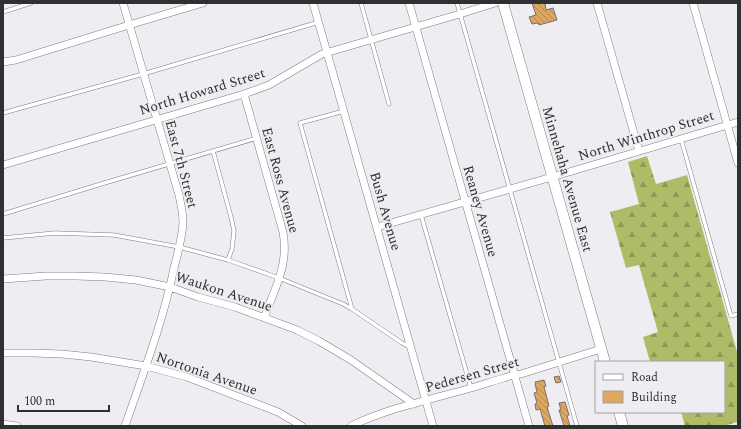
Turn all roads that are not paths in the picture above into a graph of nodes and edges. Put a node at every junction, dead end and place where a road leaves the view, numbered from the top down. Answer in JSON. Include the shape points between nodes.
{"nodes":[{"id":1,"x":31,"y":3,"type":"edge"},
{"id":2,"x":123,"y":3,"type":"edge"},
{"id":3,"x":203,"y":3,"type":"edge"},
{"id":4,"x":313,"y":3,"type":"edge"},
{"id":5,"x":360,"y":3,"type":"edge"},
{"id":6,"x":409,"y":3,"type":"edge"},
{"id":7,"x":457,"y":3,"type":"edge"},
{"id":8,"x":495,"y":3,"type":"edge"},
{"id":9,"x":503,"y":3,"type":"edge"},
{"id":10,"x":597,"y":3,"type":"edge"},
{"id":11,"x":693,"y":3,"type":"edge"},
{"id":12,"x":3,"y":12,"type":"edge"},
{"id":13,"x":460,"y":14,"type":"junction"},
{"id":14,"x":319,"y":22,"type":"junction"},
{"id":15,"x":129,"y":25,"type":"junction"},
{"id":16,"x":416,"y":27,"type":"junction"},
{"id":17,"x":371,"y":40,"type":"junction"},
{"id":18,"x":327,"y":52,"type":"junction"},
{"id":19,"x":3,"y":62,"type":"edge"},
{"id":20,"x":143,"y":74,"type":"junction"},
{"id":21,"x":244,"y":94,"type":"junction"},
{"id":22,"x":389,"y":104,"type":"dead end"},
{"id":23,"x":344,"y":111,"type":"junction"},
{"id":24,"x":3,"y":113,"type":"edge"},
{"id":25,"x":156,"y":119,"type":"junction"},
{"id":26,"x":738,"y":122,"type":"edge"},
{"id":27,"x":727,"y":125,"type":"junction"},
{"id":28,"x":257,"y":138,"type":"junction"},
{"id":29,"x":681,"y":139,"type":"junction"},
{"id":30,"x":214,"y":151,"type":"junction"},
{"id":31,"x":639,"y":151,"type":"junction"},
{"id":32,"x":169,"y":163,"type":"junction"},
{"id":33,"x":738,"y":163,"type":"edge"},
{"id":34,"x":3,"y":165,"type":"edge"},
{"id":35,"x":552,"y":177,"type":"junction"},
{"id":36,"x":510,"y":189,"type":"junction"},
{"id":37,"x":465,"y":202,"type":"junction"},
{"id":38,"x":3,"y":214,"type":"edge"},
{"id":39,"x":421,"y":215,"type":"junction"},
{"id":40,"x":377,"y":227,"type":"junction"},
{"id":41,"x":3,"y":238,"type":"edge"},
{"id":42,"x":179,"y":247,"type":"junction"},
{"id":43,"x":228,"y":260,"type":"junction"},
{"id":44,"x":279,"y":278,"type":"junction"},
{"id":45,"x":3,"y":279,"type":"edge"},
{"id":46,"x":170,"y":287,"type":"junction"},
{"id":47,"x":352,"y":309,"type":"junction"},
{"id":48,"x":738,"y":314,"type":"edge"},
{"id":49,"x":264,"y":318,"type":"junction"},
{"id":50,"x":411,"y":347,"type":"junction"},
{"id":51,"x":601,"y":350,"type":"junction"},
{"id":52,"x":3,"y":353,"type":"edge"},
{"id":53,"x":605,"y":361,"type":"edge"},
{"id":54,"x":559,"y":362,"type":"junction"},
{"id":55,"x":146,"y":366,"type":"junction"},
{"id":56,"x":514,"y":374,"type":"junction"},
{"id":57,"x":471,"y":388,"type":"junction"},
{"id":58,"x":426,"y":401,"type":"junction"},
{"id":59,"x":414,"y":404,"type":"junction"},
{"id":60,"x":619,"y":413,"type":"edge"},
{"id":61,"x":3,"y":424,"type":"edge"},
{"id":62,"x":17,"y":426,"type":"edge"},
{"id":63,"x":125,"y":426,"type":"edge"},
{"id":64,"x":302,"y":426,"type":"edge"},
{"id":65,"x":351,"y":426,"type":"edge"},
{"id":66,"x":433,"y":426,"type":"edge"},
{"id":67,"x":529,"y":426,"type":"edge"},
{"id":68,"x":577,"y":426,"type":"edge"},
{"id":69,"x":623,"y":426,"type":"edge"}],
"edges":[{"from":1,"to":12,"type":"lane"},
{"from":2,"to":15,"type":"street","name":"East 7th Street"},
{"from":3,"to":15,"type":"street"},
{"from":4,"to":14,"type":"street","name":"Bush Avenue"},
{"from":5,"to":17,"type":"lane"},
{"from":6,"to":16,"type":"street","name":"Reaney Avenue"},
{"from":7,"to":13,"type":"lane"},
{"from":8,"to":13,"type":"street","name":"North Howard Street"},
{"from":9,"to":35,"type":"main road","name":"Minnehaha Avenue East"},
{"from":10,"to":31,"type":"street"},
{"from":11,"to":27,"type":"street"},
{"from":13,"to":16,"type":"street","name":"North Howard Street"},
{"from":13,"to":36,"type":"lane"},
{"from":14,"to":18,"type":"street","name":"Bush Avenue"},
{"from":14,"to":20,"type":"lane"},
{"from":15,"to":19,"type":"street"},
{"from":15,"to":20,"type":"street","name":"East 7th Street"},
{"from":16,"to":17,"type":"street","name":"North Howard Street"},
{"from":16,"to":37,"type":"street","name":"Reaney Avenue"},
{"from":17,"to":18,"type":"street","name":"North Howard Street"},
{"from":17,"to":22,"type":"lane"},
{"from":18,"to":21,"type":"street","name":"North Howard Street","via":[[269,85]]},
{"from":18,"to":23,"type":"street","name":"Bush Avenue"},
{"from":20,"to":24,"type":"lane"},
{"from":20,"to":25,"type":"street","name":"East 7th Street"},
{"from":21,"to":25,"type":"street","name":"North Howard Street"},
{"from":21,"to":28,"type":"street","name":"East Ross Avenue"},
{"from":23,"to":40,"type":"street","name":"Bush Avenue"},
{"from":23,"to":47,"type":"lane","via":[[300,122]]},
{"from":25,"to":32,"type":"street","name":"East 7th Street"},
{"from":25,"to":34,"type":"street","name":"North Howard Street"},
{"from":26,"to":27,"type":"street","name":"North Winthrop Street"},
{"from":27,"to":29,"type":"street","name":"North Winthrop Street"},
{"from":27,"to":33,"type":"street"},
{"from":28,"to":30,"type":"lane"},
{"from":28,"to":44,"type":"street","name":"East Ross Avenue","via":[[283,232],[285,251]]},
{"from":29,"to":31,"type":"street","name":"North Winthrop Street"},
{"from":29,"to":48,"type":"lane","via":[[731,316]]},
{"from":30,"to":32,"type":"lane"},
{"from":30,"to":43,"type":"lane","via":[[234,231]]},
{"from":31,"to":35,"type":"street","name":"North Winthrop Street"},
{"from":32,"to":38,"type":"lane"},
{"from":32,"to":42,"type":"street","name":"East 7th Street","via":[[182,209],[183,222]]},
{"from":35,"to":36,"type":"street","name":"North Winthrop Street"},
{"from":35,"to":51,"type":"main road","name":"Minnehaha Avenue East"},
{"from":36,"to":37,"type":"street","name":"North Winthrop Street"},
{"from":36,"to":54,"type":"lane"},
{"from":37,"to":39,"type":"street","name":"North Winthrop Street"},
{"from":37,"to":56,"type":"street","name":"Reaney Avenue"},
{"from":39,"to":40,"type":"street","name":"North Winthrop Street"},
{"from":39,"to":57,"type":"lane"},
{"from":40,"to":50,"type":"street","name":"Bush Avenue"},
{"from":41,"to":42,"type":"lane","via":[[55,234],[114,235]]},
{"from":42,"to":43,"type":"lane"},
{"from":42,"to":46,"type":"street","name":"East 7th Street"},
{"from":43,"to":44,"type":"lane"},
{"from":44,"to":47,"type":"lane"},
{"from":44,"to":49,"type":"street","name":"East Ross Avenue"},
{"from":45,"to":46,"type":"street","name":"Waukon Avenue","via":[[46,276],[105,277]]},
{"from":46,"to":49,"type":"street","name":"Waukon Avenue"},
{"from":46,"to":55,"type":"street","name":"East 7th Street"},
{"from":47,"to":50,"type":"lane"},
{"from":49,"to":59,"type":"street","name":"Waukon Avenue","via":[[297,330],[334,349]]},
{"from":50,"to":58,"type":"street","name":"Bush Avenue"},
{"from":51,"to":53,"type":"main road","name":"Minnehaha Avenue East"},
{"from":51,"to":54,"type":"street","name":"Pedersen Street"},
{"from":52,"to":55,"type":"street","name":"Nortonia Avenue","via":[[62,354]]},
{"from":54,"to":56,"type":"street","name":"Pedersen Street","via":[[522,374]]},
{"from":54,"to":68,"type":"lane"},
{"from":55,"to":63,"type":"street","name":"East 7th Street"},
{"from":55,"to":64,"type":"street","name":"Nortonia Avenue","via":[[187,377],[278,412]]},
{"from":56,"to":57,"type":"street","name":"Pedersen Street"},
{"from":56,"to":67,"type":"street","name":"Reaney Avenue"},
{"from":57,"to":58,"type":"street","name":"Pedersen Street"},
{"from":58,"to":59,"type":"street","name":"Pedersen Street"},
{"from":58,"to":66,"type":"street","name":"Bush Avenue"},
{"from":59,"to":65,"type":"street","name":"Pedersen Street"},
{"from":60,"to":69,"type":"main road"},
{"from":61,"to":62,"type":"street"}]}
